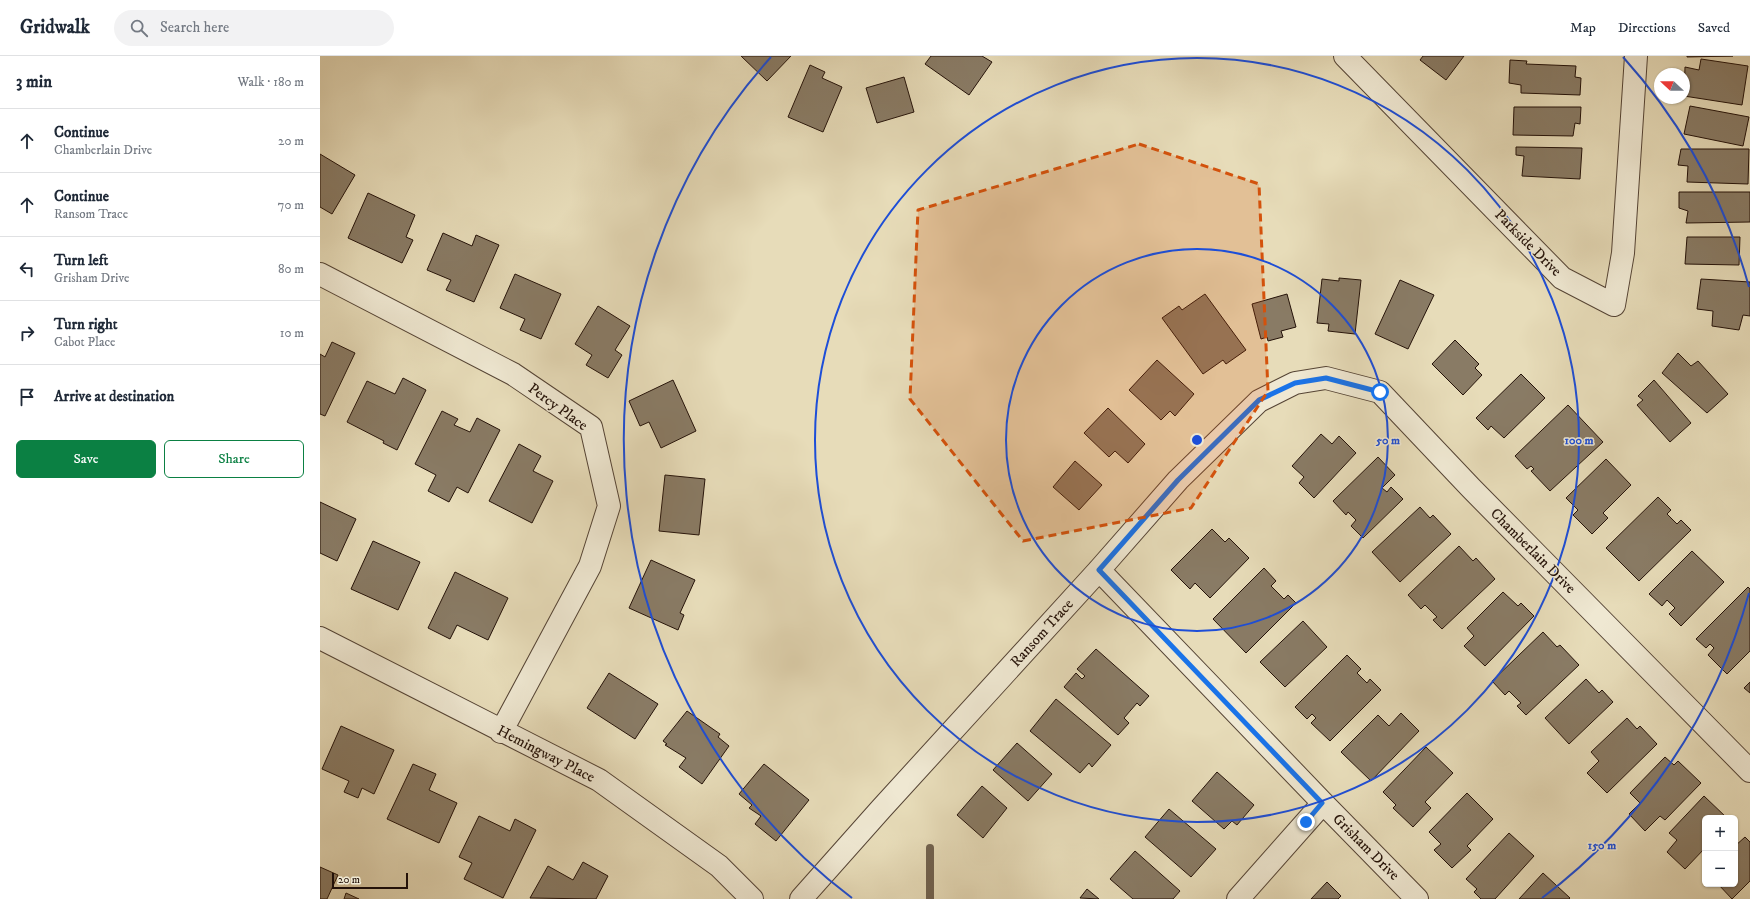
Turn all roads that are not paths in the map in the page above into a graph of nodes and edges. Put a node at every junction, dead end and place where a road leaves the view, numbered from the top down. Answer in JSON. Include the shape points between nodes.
{"nodes":[{"id":1,"x":1345,"y":56,"type":"edge"},
{"id":2,"x":1636,"y":56,"type":"edge"},
{"id":3,"x":320,"y":274,"type":"edge"},
{"id":4,"x":1295,"y":383,"type":"joint"},
{"id":5,"x":1099,"y":570,"type":"junction"},
{"id":6,"x":320,"y":638,"type":"edge"},
{"id":7,"x":501,"y":732,"type":"junction"},
{"id":8,"x":1750,"y":771,"type":"edge"},
{"id":9,"x":1322,"y":803,"type":"junction"},
{"id":10,"x":752,"y":899,"type":"edge"},
{"id":11,"x":802,"y":899,"type":"edge"},
{"id":12,"x":1238,"y":899,"type":"edge"},
{"id":13,"x":1417,"y":899,"type":"edge"}],
"edges":[{"from":1,"to":2,"type":"street","name":"Parkside Drive","via":[[1562,278],[1614,305],[1623,253]]},
{"from":3,"to":7,"type":"street","name":"Percy Place","via":[[513,374],[591,427],[609,506],[590,566]]},
{"from":4,"to":5,"type":"street","name":"Ransom Trace","via":[[1259,400],[1178,480]]},
{"from":4,"to":8,"type":"street","name":"Chamberlain Drive","via":[[1326,378],[1380,392]]},
{"from":5,"to":9,"type":"street","name":"Grisham Drive"},
{"from":5,"to":11,"type":"street","name":"Ransom Trace"},
{"from":6,"to":7,"type":"street","name":"Hemingway Place"},
{"from":7,"to":10,"type":"street","name":"Hemingway Place","via":[[599,780],[719,866]]},
{"from":9,"to":12,"type":"street"},
{"from":9,"to":13,"type":"street","name":"Grisham Drive"}]}
